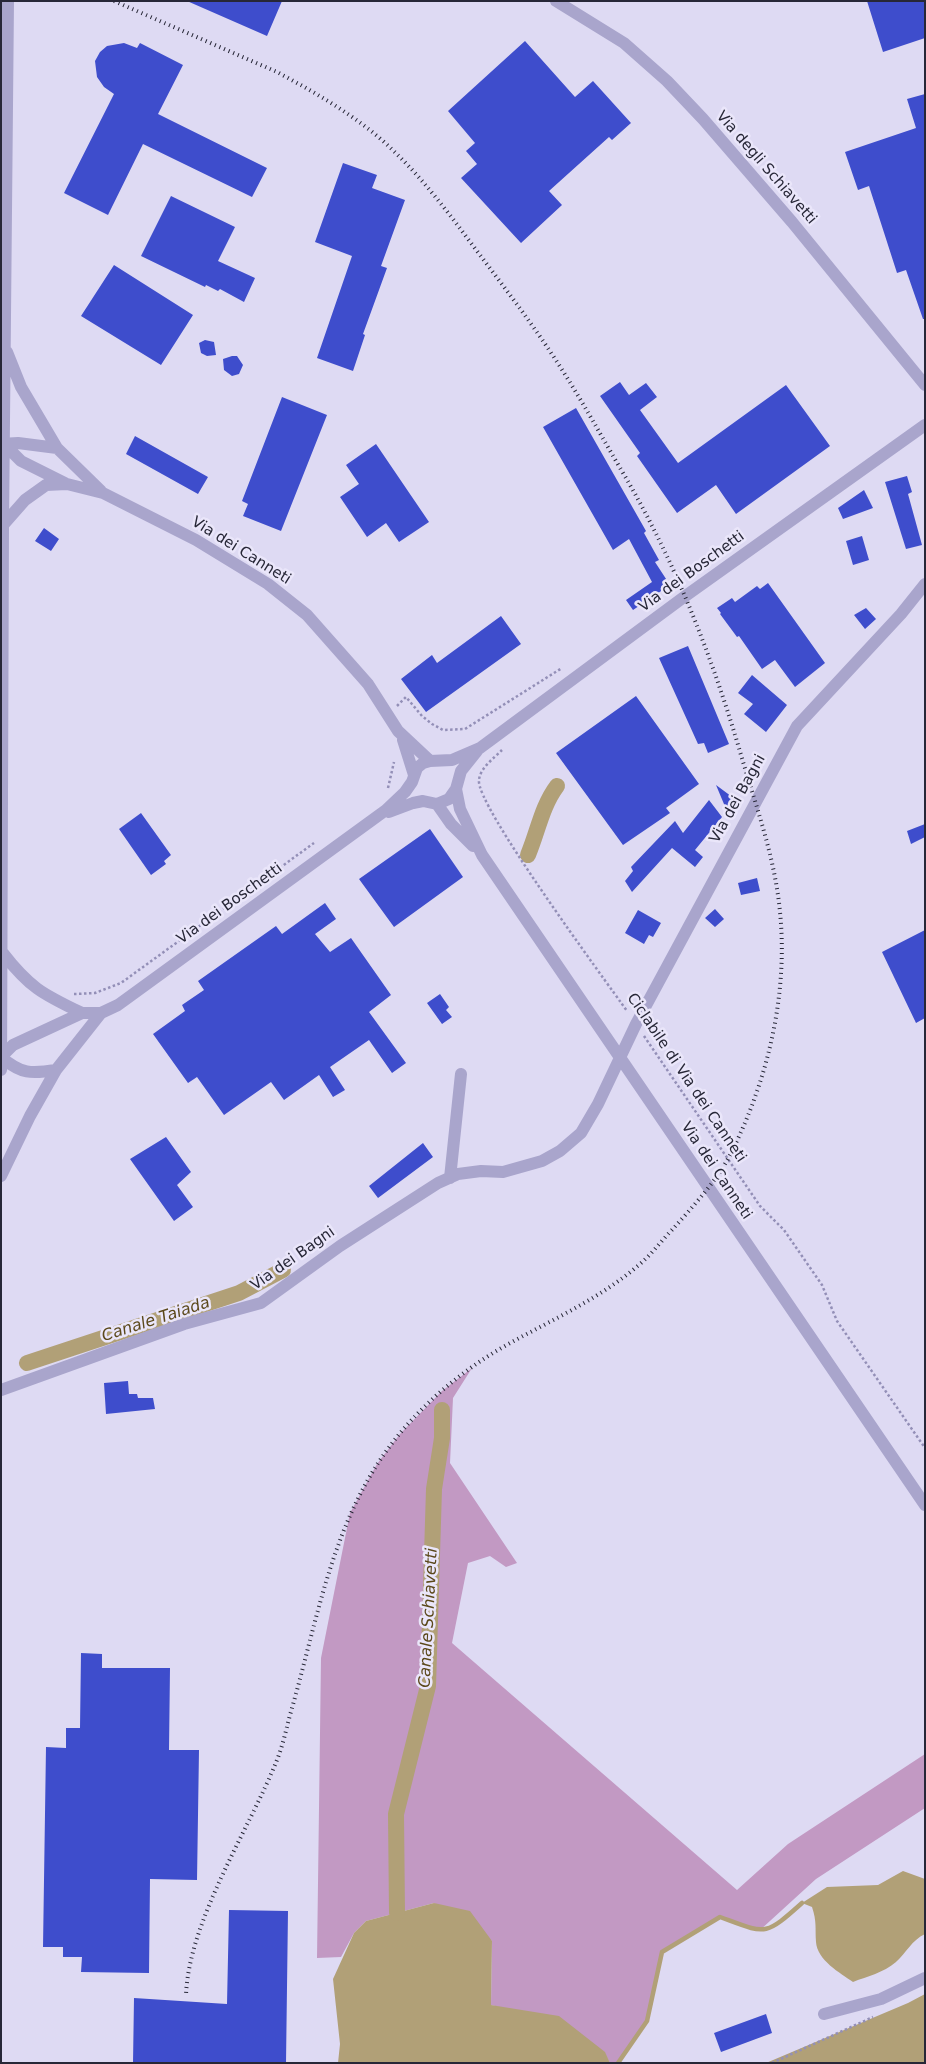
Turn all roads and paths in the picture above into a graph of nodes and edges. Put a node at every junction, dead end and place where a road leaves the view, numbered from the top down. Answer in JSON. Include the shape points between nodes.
{"nodes":[{"id":1,"x":8,"y":1,"type":"edge"},
{"id":2,"x":556,"y":1,"type":"edge"},
{"id":3,"x":3,"y":348,"type":"edge"},
{"id":4,"x":925,"y":385,"type":"edge"},
{"id":5,"x":925,"y":425,"type":"edge"},
{"id":6,"x":2,"y":443,"type":"edge"},
{"id":7,"x":57,"y":448,"type":"junction"},
{"id":8,"x":68,"y":484,"type":"junction"},
{"id":9,"x":103,"y":493,"type":"junction"},
{"id":10,"x":3,"y":525,"type":"junction"},
{"id":11,"x":925,"y":584,"type":"edge"},
{"id":12,"x":563,"y":668,"type":"dead end"},
{"id":13,"x":387,"y":716,"type":"junction"},
{"id":14,"x":483,"y":719,"type":"junction"},
{"id":15,"x":398,"y":731,"type":"junction"},
{"id":16,"x":495,"y":737,"type":"junction"},
{"id":17,"x":480,"y":748,"type":"junction"},
{"id":18,"x":394,"y":758,"type":"dead end"},
{"id":19,"x":436,"y":761,"type":"junction"},
{"id":20,"x":413,"y":778,"type":"junction"},
{"id":21,"x":456,"y":785,"type":"junction"},
{"id":22,"x":384,"y":794,"type":"dead end"},
{"id":23,"x":423,"y":801,"type":"junction"},
{"id":24,"x":437,"y":804,"type":"junction"},
{"id":25,"x":376,"y":818,"type":"junction"},
{"id":26,"x":316,"y":842,"type":"dead end"},
{"id":27,"x":482,"y":855,"type":"junction"},
{"id":28,"x":2,"y":952,"type":"edge"},
{"id":29,"x":65,"y":991,"type":"dead end"},
{"id":30,"x":82,"y":1013,"type":"junction"},
{"id":31,"x":101,"y":1013,"type":"junction"},
{"id":32,"x":636,"y":1024,"type":"junction"},
{"id":33,"x":2,"y":1057,"type":"edge"},
{"id":34,"x":621,"y":1058,"type":"junction"},
{"id":35,"x":1,"y":1070,"type":"edge"},
{"id":36,"x":56,"y":1070,"type":"junction"},
{"id":37,"x":461,"y":1074,"type":"dead end"},
{"id":38,"x":1,"y":1176,"type":"edge"},
{"id":39,"x":454,"y":1176,"type":"junction"},
{"id":40,"x":1,"y":1390,"type":"edge"},
{"id":41,"x":925,"y":1448,"type":"edge"},
{"id":42,"x":925,"y":1505,"type":"edge"},
{"id":43,"x":925,"y":1978,"type":"edge"},
{"id":44,"x":824,"y":2014,"type":"dead end"},
{"id":45,"x":880,"y":2014,"type":"dead end"},
{"id":46,"x":772,"y":2063,"type":"edge"}],
"edges":[{"from":1,"to":3,"type":"street"},
{"from":2,"to":4,"type":"street","name":"Via degli Schiavetti","via":[[624,43],[667,81],[792,222]]},
{"from":3,"to":6,"type":"street"},
{"from":3,"to":7,"type":"street","name":"Via dei Canneti"},
{"from":5,"to":16,"type":"street","name":"Via dei Boschetti"},
{"from":6,"to":7,"type":"street"},
{"from":6,"to":8,"type":"street","name":"Via dei Canneti","via":[[21,461]]},
{"from":6,"to":10,"type":"street"},
{"from":7,"to":9,"type":"street","name":"Via dei Canneti"},
{"from":8,"to":9,"type":"street","name":"Via dei Canneti"},
{"from":8,"to":10,"type":"street","name":"Via dei Canneti","via":[[46,485],[25,500]]},
{"from":9,"to":13,"type":"street","name":"Via dei Canneti","via":[[196,540],[268,584],[307,615],[335,644],[368,684]]},
{"from":10,"to":28,"type":"street"},
{"from":11,"to":32,"type":"street","name":"Via dei Bagni","via":[[797,726]]},
{"from":12,"to":14,"type":"path"},
{"from":13,"to":14,"type":"path","via":[[406,697],[422,716],[444,730],[465,729]]},
{"from":13,"to":15,"type":"street","name":"Via dei Canneti"},
{"from":14,"to":16,"type":"path","name":"Ciclabile di Via dei Canneti"},
{"from":15,"to":19,"type":"street","name":"Via dei Canneti"},
{"from":15,"to":20,"type":"street","name":"Via dei Canneti","via":[[408,753]]},
{"from":16,"to":17,"type":"street","name":"Via dei Boschetti"},
{"from":16,"to":32,"type":"path","name":"Ciclabile di Via dei Canneti","via":[[504,748],[479,779],[486,804]]},
{"from":17,"to":19,"type":"street","name":"Via dei Boschetti","via":[[452,760]]},
{"from":17,"to":21,"type":"street","name":"Via dei Boschetti","via":[[461,771]]},
{"from":18,"to":22,"type":"path","via":[[392,778]]},
{"from":19,"to":20,"type":"street","name":"Via dei Boschetti","via":[[417,768]]},
{"from":19,"to":21,"type":"street","via":[[452,769]]},
{"from":20,"to":23,"type":"street","via":[[414,790]]},
{"from":20,"to":25,"type":"street","name":"Via dei Boschetti","via":[[396,802]]},
{"from":21,"to":24,"type":"street","name":"Via dei Boschetti","via":[[449,799]]},
{"from":21,"to":27,"type":"street","name":"Via dei Canneti","via":[[460,809]]},
{"from":23,"to":24,"type":"street","name":"Via dei Boschetti"},
{"from":23,"to":25,"type":"street","name":"Via dei Boschetti"},
{"from":24,"to":27,"type":"street","name":"Via dei Canneti","via":[[451,824]]},
{"from":25,"to":31,"type":"street","name":"Via dei Boschetti","via":[[118,1005]]},
{"from":26,"to":29,"type":"path","via":[[121,983],[95,993]]},
{"from":27,"to":34,"type":"street","name":"Via dei Canneti"},
{"from":28,"to":30,"type":"street","name":"Via dei Boschetti","via":[[21,976],[44,995]]},
{"from":28,"to":33,"type":"street"},
{"from":30,"to":31,"type":"street","name":"Via dei Boschetti"},
{"from":30,"to":33,"type":"street","name":"Via dei Boschetti","via":[[13,1045]]},
{"from":31,"to":36,"type":"street","name":"Via dei Boschetti"},
{"from":32,"to":34,"type":"street","name":"Via dei Bagni"},
{"from":32,"to":41,"type":"path","name":"Ciclabile di Via dei Canneti","via":[[760,1206],[784,1230],[822,1285],[837,1321]]},
{"from":33,"to":35,"type":"street"},
{"from":33,"to":36,"type":"street","via":[[13,1067],[28,1073]]},
{"from":34,"to":39,"type":"street","name":"Via dei Bagni","via":[[581,1132],[560,1151],[542,1161],[502,1172],[481,1171]]},
{"from":34,"to":42,"type":"street","name":"Via dei Canneti"},
{"from":36,"to":38,"type":"street","name":"Via dei Boschetti"},
{"from":37,"to":39,"type":"street"},
{"from":39,"to":40,"type":"street","name":"Via dei Bagni","via":[[340,1246],[261,1303],[184,1324]]},
{"from":43,"to":44,"type":"street","via":[[881,1999]]},
{"from":45,"to":46,"type":"path"}]}
